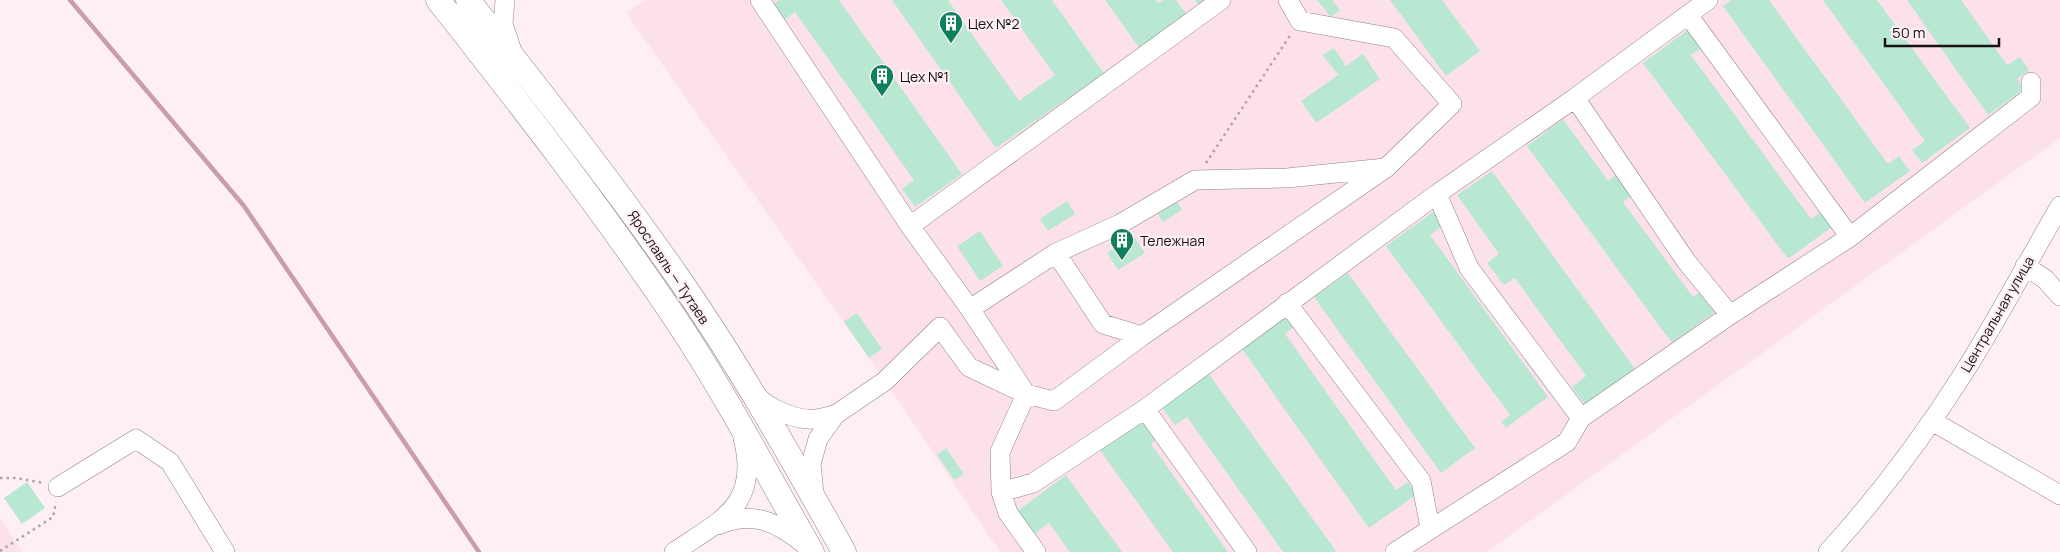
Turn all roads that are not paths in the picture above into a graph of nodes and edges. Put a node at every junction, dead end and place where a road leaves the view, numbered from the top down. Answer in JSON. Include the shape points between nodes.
{"nodes":[{"id":1,"x":438,"y":0,"type":"edge"},
{"id":2,"x":468,"y":0,"type":"edge"},
{"id":3,"x":505,"y":0,"type":"edge"},
{"id":4,"x":760,"y":0,"type":"edge"},
{"id":5,"x":1221,"y":0,"type":"edge"},
{"id":6,"x":1288,"y":0,"type":"edge"},
{"id":7,"x":1708,"y":0,"type":"edge"},
{"id":8,"x":1688,"y":15,"type":"junction"},
{"id":9,"x":516,"y":61,"type":"junction"},
{"id":10,"x":2031,"y":82,"type":"dead end"},
{"id":11,"x":1575,"y":98,"type":"junction"},
{"id":12,"x":1386,"y":168,"type":"junction"},
{"id":13,"x":1437,"y":194,"type":"junction"},
{"id":14,"x":2060,"y":206,"type":"edge"},
{"id":15,"x":910,"y":226,"type":"junction"},
{"id":16,"x":1850,"y":237,"type":"junction"},
{"id":17,"x":1056,"y":253,"type":"junction"},
{"id":18,"x":2025,"y":266,"type":"junction"},
{"id":19,"x":2060,"y":296,"type":"edge"},
{"id":20,"x":1288,"y":303,"type":"junction"},
{"id":21,"x":970,"y":309,"type":"junction"},
{"id":22,"x":1730,"y":315,"type":"junction"},
{"id":23,"x":1142,"y":336,"type":"junction"},
{"id":24,"x":746,"y":383,"type":"junction"},
{"id":25,"x":1026,"y":394,"type":"junction"},
{"id":26,"x":1145,"y":409,"type":"junction"},
{"id":27,"x":835,"y":415,"type":"junction"},
{"id":28,"x":1581,"y":418,"type":"junction"},
{"id":29,"x":1932,"y":421,"type":"junction"},
{"id":30,"x":740,"y":425,"type":"junction"},
{"id":31,"x":58,"y":487,"type":"road end"},
{"id":32,"x":1001,"y":492,"type":"junction"},
{"id":33,"x":2060,"y":495,"type":"edge"},
{"id":34,"x":814,"y":498,"type":"junction"},
{"id":35,"x":710,"y":528,"type":"junction"},
{"id":36,"x":1430,"y":528,"type":"junction"},
{"id":37,"x":810,"y":550,"type":"edge"},
{"id":38,"x":225,"y":552,"type":"edge"},
{"id":39,"x":674,"y":552,"type":"edge"},
{"id":40,"x":844,"y":552,"type":"edge"},
{"id":41,"x":1036,"y":552,"type":"edge"},
{"id":42,"x":1247,"y":552,"type":"edge"},
{"id":43,"x":1395,"y":552,"type":"edge"},
{"id":44,"x":1828,"y":552,"type":"edge"}],
"edges":[{"from":1,"to":30,"type":"main road","name":"Ярославль — Тутаев","via":[[597,205],[676,319]]},
{"from":2,"to":9,"type":"main road","name":"Ярославль — Тутаев"},
{"from":3,"to":9,"type":"street","via":[[503,24]]},
{"from":4,"to":15,"type":"street"},
{"from":5,"to":15,"type":"street"},
{"from":6,"to":12,"type":"street","via":[[1300,21],[1394,38],[1452,104]]},
{"from":7,"to":8,"type":"street"},
{"from":8,"to":11,"type":"street"},
{"from":8,"to":16,"type":"street"},
{"from":9,"to":24,"type":"main road","name":"Ярославль — Тутаев","via":[[615,189]]},
{"from":10,"to":16,"type":"street","via":[[2031,97]]},
{"from":11,"to":13,"type":"street"},
{"from":11,"to":22,"type":"street","via":[[1686,261]]},
{"from":12,"to":17,"type":"street","via":[[1287,178],[1195,180],[1120,224]]},
{"from":12,"to":23,"type":"street"},
{"from":13,"to":20,"type":"street"},
{"from":13,"to":28,"type":"street","via":[[1469,268]]},
{"from":14,"to":18,"type":"street","name":"Центральная улица"},
{"from":15,"to":21,"type":"street"},
{"from":16,"to":22,"type":"street"},
{"from":17,"to":21,"type":"street"},
{"from":17,"to":23,"type":"street","via":[[1103,324]]},
{"from":18,"to":19,"type":"street","via":[[2045,279]]},
{"from":18,"to":29,"type":"street","name":"Центральная улица","via":[[1964,373]]},
{"from":20,"to":26,"type":"street"},
{"from":20,"to":36,"type":"street","via":[[1421,481]]},
{"from":21,"to":25,"type":"street"},
{"from":22,"to":28,"type":"street"},
{"from":23,"to":25,"type":"street","via":[[1054,401]]},
{"from":24,"to":27,"type":"street","via":[[763,404],[785,413],[814,420]]},
{"from":24,"to":34,"type":"main road","name":"Ярославль — Тутаев"},
{"from":25,"to":27,"type":"street","via":[[969,367],[940,327],[885,381]]},
{"from":25,"to":32,"type":"street","via":[[1000,452]]},
{"from":26,"to":32,"type":"street","via":[[1034,483]]},
{"from":26,"to":42,"type":"street"},
{"from":27,"to":34,"type":"street","via":[[818,439],[811,464]]},
{"from":28,"to":36,"type":"street","via":[[1567,442]]},
{"from":29,"to":33,"type":"street"},
{"from":29,"to":44,"type":"street","name":"Центральная улица"},
{"from":30,"to":35,"type":"street","via":[[748,461],[748,479],[742,497],[732,511]]},
{"from":30,"to":37,"type":"main road","name":"Ярославль — Тутаев"},
{"from":31,"to":38,"type":"street","via":[[136,439],[170,462]]},
{"from":32,"to":41,"type":"street","via":[[1008,513]]},
{"from":34,"to":40,"type":"main road","name":"Ярославль — Тутаев"},
{"from":35,"to":37,"type":"street","via":[[746,518],[768,521],[785,528]]},
{"from":35,"to":39,"type":"street"},
{"from":36,"to":43,"type":"street"}]}
